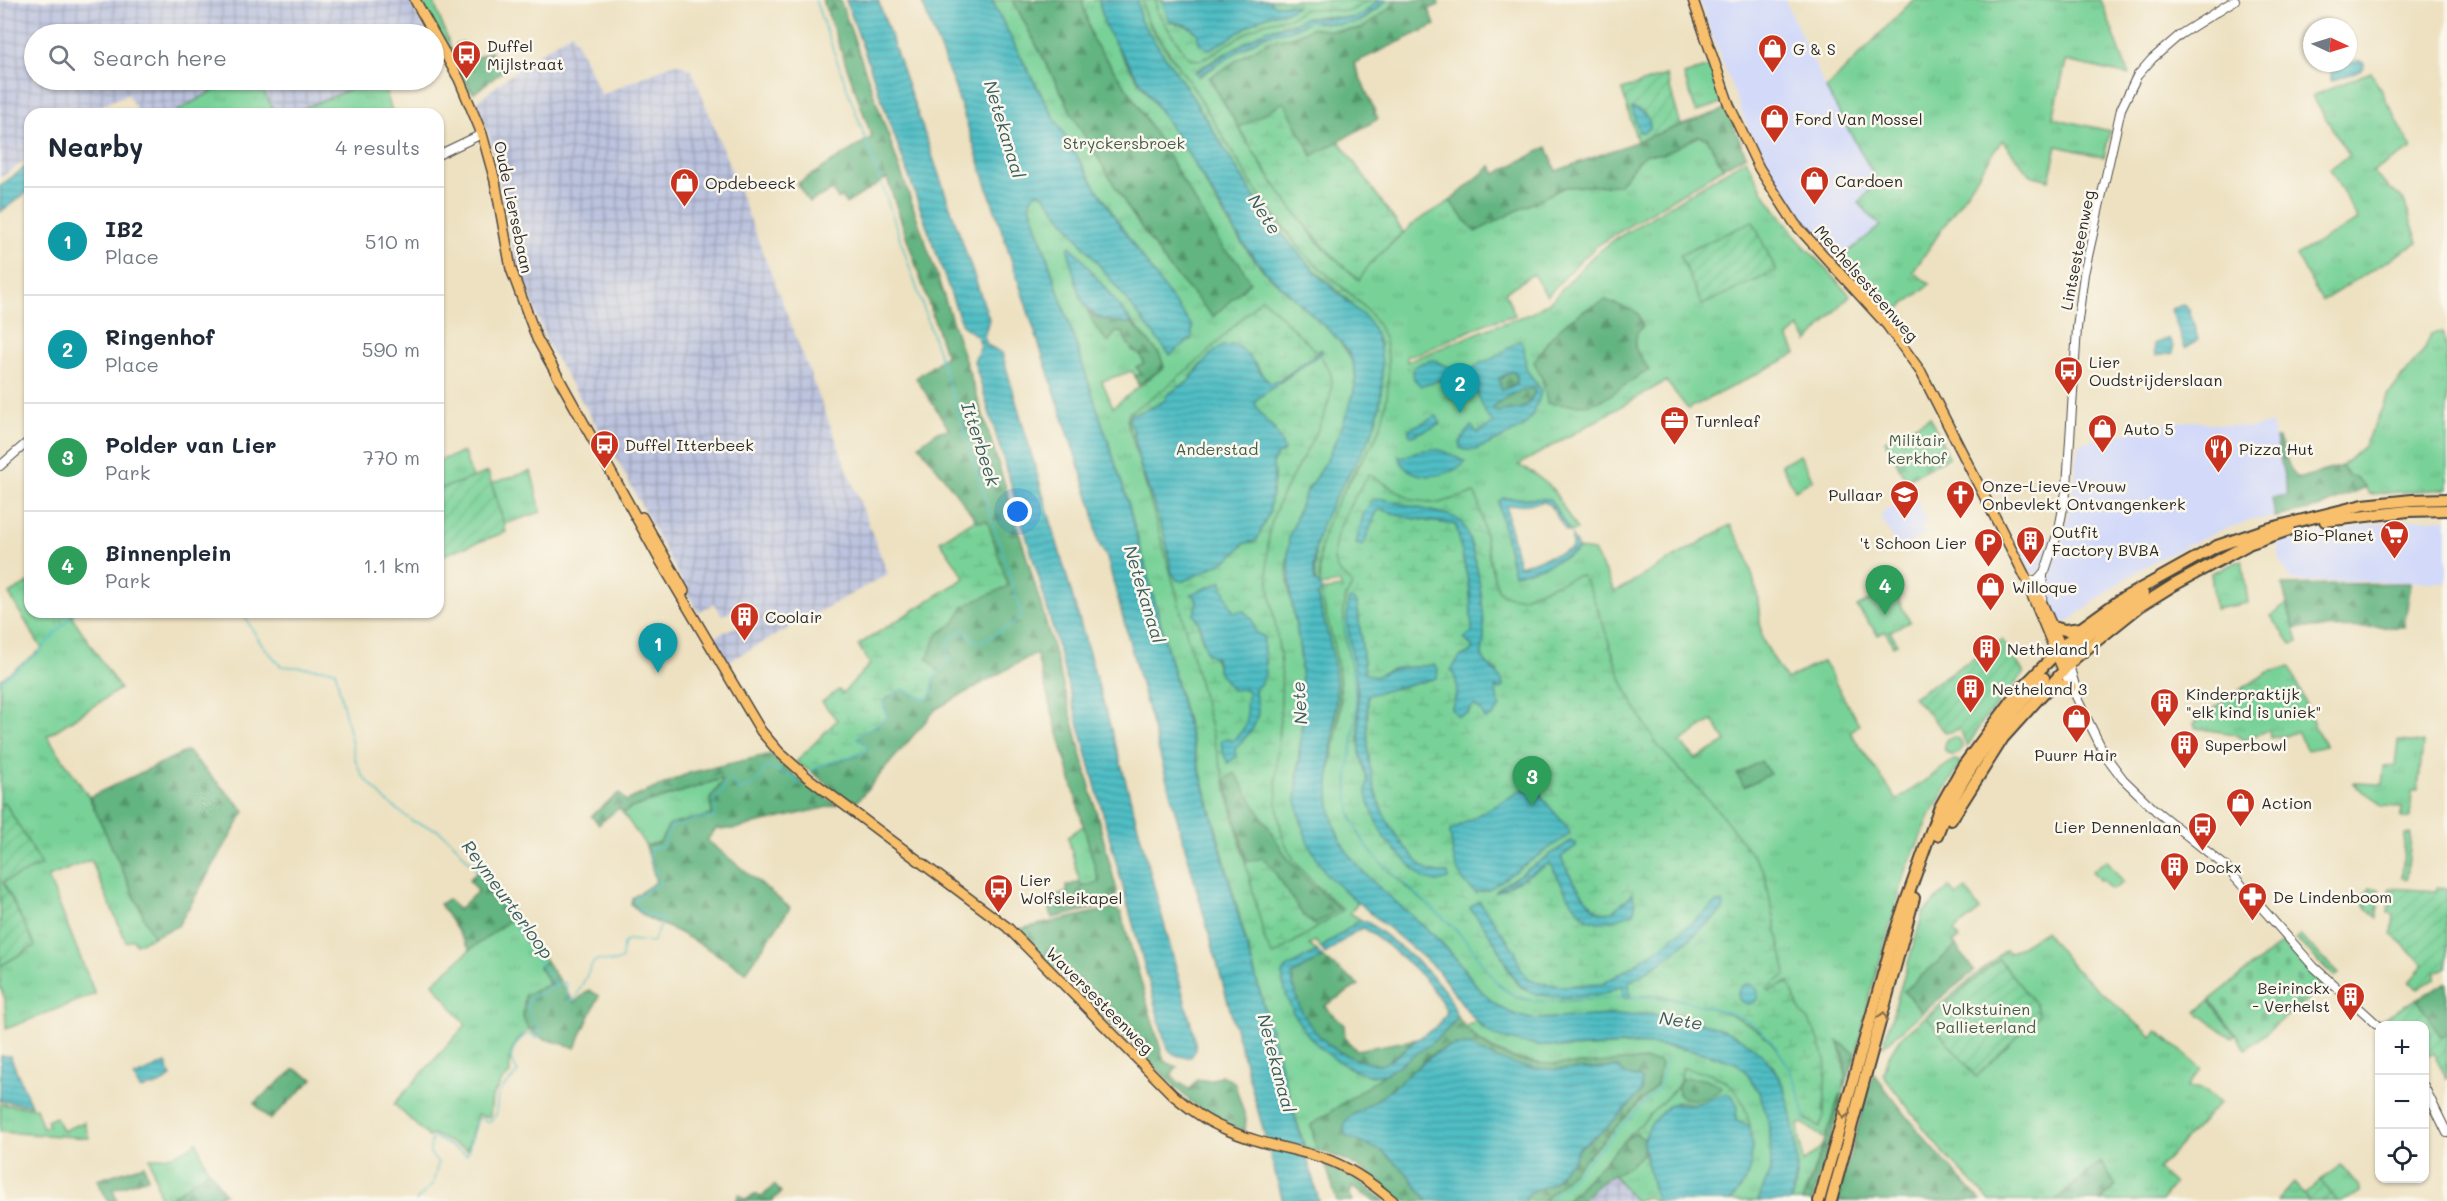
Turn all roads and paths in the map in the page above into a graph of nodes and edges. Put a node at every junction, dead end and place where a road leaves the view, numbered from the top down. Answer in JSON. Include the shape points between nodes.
{"nodes":[{"id":1,"x":415,"y":0,"type":"edge"},
{"id":2,"x":1693,"y":0,"type":"edge"},
{"id":3,"x":2235,"y":0,"type":"edge"},
{"id":4,"x":428,"y":24,"type":"edge"},
{"id":5,"x":444,"y":52,"type":"edge"},
{"id":6,"x":482,"y":134,"type":"junction"},
{"id":7,"x":444,"y":152,"type":"edge"},
{"id":8,"x":24,"y":445,"type":"edge"},
{"id":9,"x":0,"y":466,"type":"edge"},
{"id":10,"x":2447,"y":499,"type":"edge"},
{"id":11,"x":2447,"y":510,"type":"edge"},
{"id":12,"x":2280,"y":526,"type":"junction"},
{"id":13,"x":2247,"y":544,"type":"junction"},
{"id":14,"x":2043,"y":574,"type":"junction"},
{"id":15,"x":2028,"y":582,"type":"junction"},
{"id":16,"x":2043,"y":603,"type":"junction"},
{"id":17,"x":2053,"y":627,"type":"junction"},
{"id":18,"x":2081,"y":628,"type":"junction"},
{"id":19,"x":2059,"y":650,"type":"junction"},
{"id":20,"x":2066,"y":668,"type":"junction"},
{"id":21,"x":2043,"y":677,"type":"tunnel mouth"},
{"id":22,"x":2071,"y":687,"type":"junction"},
{"id":23,"x":2045,"y":690,"type":"junction"},
{"id":24,"x":2078,"y":697,"type":"junction"},
{"id":25,"x":807,"y":777,"type":"joint"},
{"id":26,"x":1931,"y":842,"type":"junction"},
{"id":27,"x":2375,"y":1024,"type":"edge"},
{"id":28,"x":1865,"y":1059,"type":"junction"},
{"id":29,"x":2429,"y":1096,"type":"edge"},
{"id":30,"x":2447,"y":1133,"type":"edge"},
{"id":31,"x":1393,"y":1201,"type":"edge"},
{"id":32,"x":1819,"y":1201,"type":"edge"},
{"id":33,"x":1831,"y":1201,"type":"edge"}],
"edges":[{"from":1,"to":4,"type":"main road","name":"Oude Liersebaan"},
{"from":2,"to":15,"type":"main road","name":"Mechelsesteenweg","via":[[1730,105],[1759,168],[1795,224],[1887,325],[1921,372]]},
{"from":3,"to":14,"type":"street","name":"Lintsesteenweg","via":[[2181,34],[2152,58],[2137,76],[2121,109],[2082,284],[2066,495]]},
{"from":5,"to":6,"type":"main road","name":"Oude Liersebaan"},
{"from":6,"to":7,"type":"street"},
{"from":6,"to":25,"type":"main road","name":"Oude Liersebaan","via":[[511,269],[537,339],[582,421],[660,544],[705,637],[761,731]]},
{"from":8,"to":9,"type":"street"},
{"from":10,"to":12,"type":"highway","via":[[2363,505]]},
{"from":11,"to":13,"type":"highway","via":[[2330,520]]},
{"from":12,"to":13,"type":"highway","via":[[2215,552],[2168,578],[2080,643],[2168,582]]},
{"from":12,"to":18,"type":"highway","via":[[2193,558],[2120,600]]},
{"from":13,"to":20,"type":"highway","via":[[2140,606]]},
{"from":14,"to":15,"type":"street"},
{"from":14,"to":16,"type":"street"},
{"from":15,"to":16,"type":"main road","name":"Mechelsesteenweg"},
{"from":15,"to":19,"type":"main road","name":"Mechelsesteenweg"},
{"from":16,"to":17,"type":"main road","name":"Mechelsesteenweg"},
{"from":17,"to":18,"type":"highway"},
{"from":17,"to":19,"type":"main road","name":"Mechelsesteenweg"},
{"from":18,"to":19,"type":"highway"},
{"from":19,"to":20,"type":"main road","name":"Mechelsesteenweg"},
{"from":19,"to":26,"type":"highway","via":[[2006,706],[1963,766],[1939,809]]},
{"from":20,"to":22,"type":"street","name":"Mechelsesteenweg"},
{"from":20,"to":23,"type":"highway"},
{"from":20,"to":24,"type":"street","name":"Mechelsesteenweg"},
{"from":21,"to":26,"type":"highway","via":[[1983,752]]},
{"from":22,"to":23,"type":"highway","via":[[2058,684]]},
{"from":22,"to":24,"type":"street","name":"Mechelsesteenweg"},
{"from":23,"to":26,"type":"highway","via":[[1991,755]]},
{"from":24,"to":27,"type":"street","name":"Mechelsesteenweg","via":[[2105,755],[2127,784],[2219,861],[2314,967]]},
{"from":25,"to":31,"type":"main road","name":"Waversesteenweg","via":[[1007,927],[1197,1115],[1251,1139],[1325,1159],[1361,1176]]},
{"from":26,"to":28,"type":"highway","via":[[1895,932]]},
{"from":28,"to":32,"type":"highway","one_way":true},
{"from":28,"to":33,"type":"highway"},
{"from":29,"to":30,"type":"street"}]}
